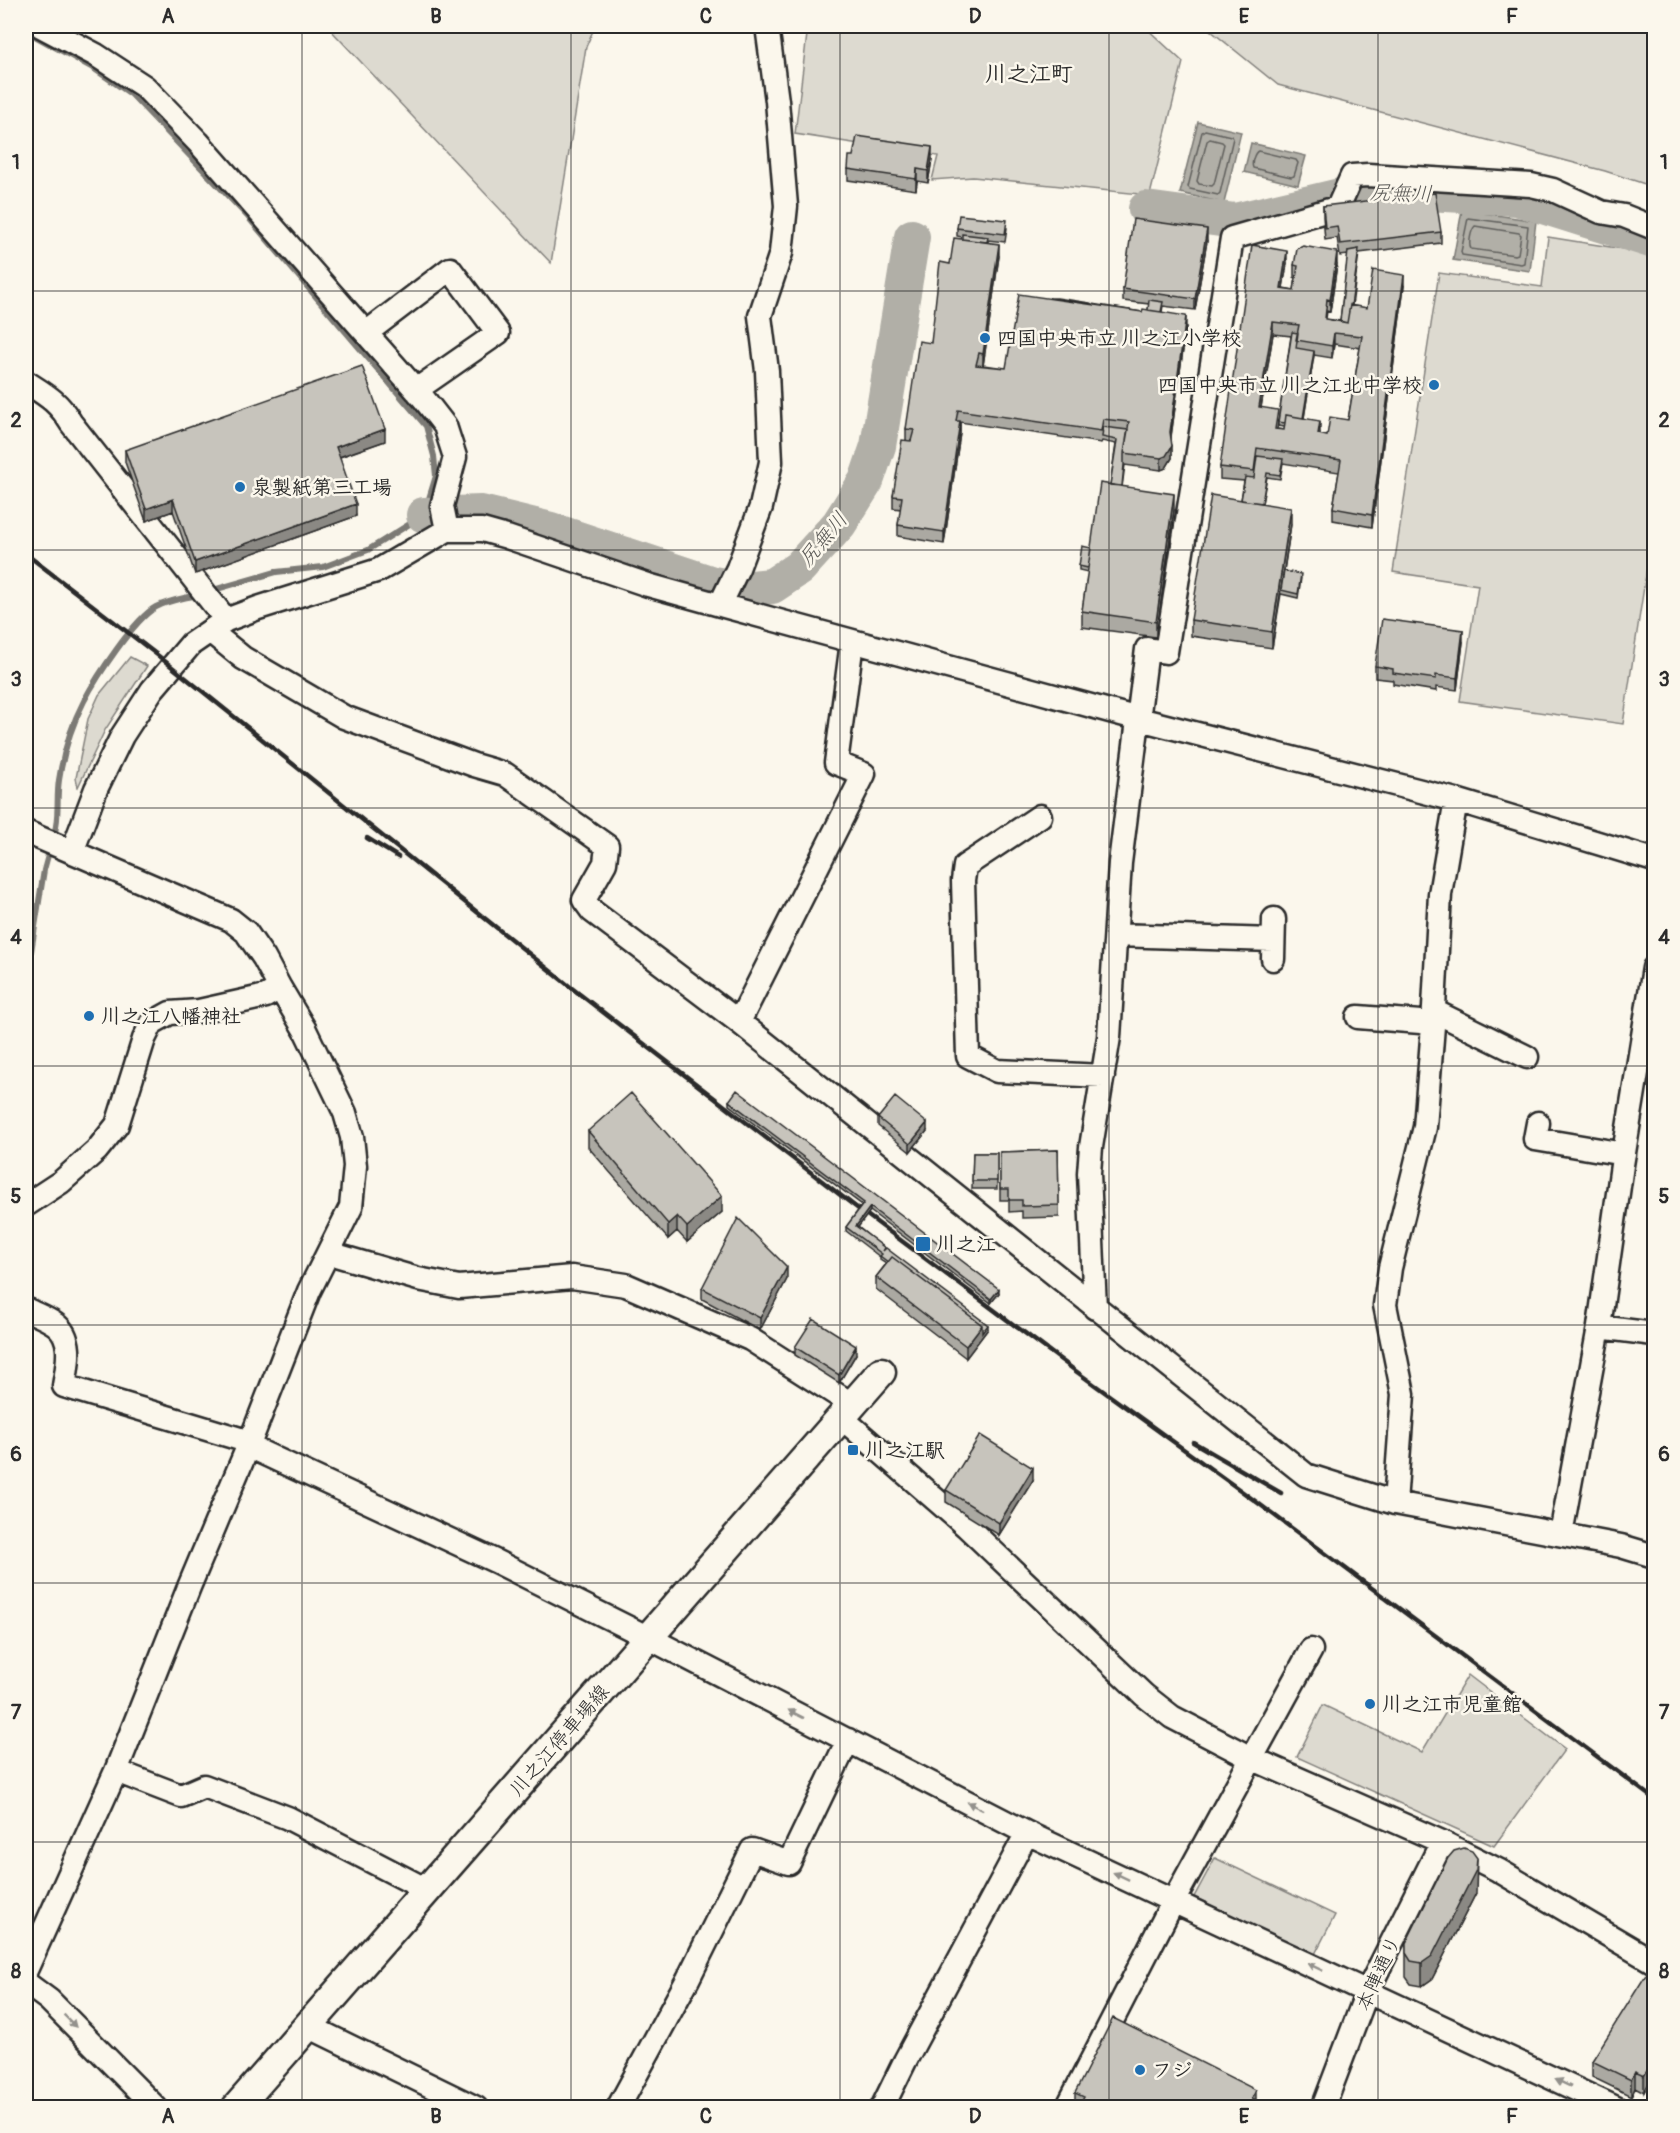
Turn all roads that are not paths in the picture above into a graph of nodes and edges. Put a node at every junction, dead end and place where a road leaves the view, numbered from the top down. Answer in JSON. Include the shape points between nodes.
{"nodes":[{"id":1,"x":41,"y":26,"type":"edge"},
{"id":2,"x":767,"y":26,"type":"edge"},
{"id":3,"x":1654,"y":228,"type":"edge"},
{"id":4,"x":366,"y":333,"type":"junction"},
{"id":5,"x":26,"y":382,"type":"edge"},
{"id":6,"x":416,"y":390,"type":"junction"},
{"id":7,"x":447,"y":530,"type":"junction"},
{"id":8,"x":720,"y":605,"type":"junction"},
{"id":9,"x":216,"y":618,"type":"junction"},
{"id":10,"x":852,"y":642,"type":"junction"},
{"id":11,"x":1139,"y":719,"type":"junction"},
{"id":12,"x":1456,"y":800,"type":"junction"},
{"id":13,"x":1040,"y":816,"type":"dead end"},
{"id":14,"x":26,"y":832,"type":"edge"},
{"id":15,"x":72,"y":852,"type":"junction"},
{"id":16,"x":1654,"y":860,"type":"edge"},
{"id":17,"x":1116,"y":935,"type":"junction"},
{"id":18,"x":1273,"y":939,"type":"dead end"},
{"id":19,"x":1654,"y":968,"type":"edge"},
{"id":20,"x":279,"y":988,"type":"junction"},
{"id":21,"x":1358,"y":1017,"type":"dead end"},
{"id":22,"x":1433,"y":1017,"type":"junction"},
{"id":23,"x":739,"y":1023,"type":"junction"},
{"id":24,"x":1527,"y":1057,"type":"dead end"},
{"id":25,"x":1102,"y":1076,"type":"junction"},
{"id":26,"x":1538,"y":1123,"type":"dead end"},
{"id":27,"x":1624,"y":1154,"type":"junction"},
{"id":28,"x":26,"y":1204,"type":"edge"},
{"id":29,"x":329,"y":1253,"type":"junction"},
{"id":30,"x":1095,"y":1308,"type":"junction"},
{"id":31,"x":26,"y":1309,"type":"edge"},
{"id":32,"x":1599,"y":1327,"type":"junction"},
{"id":33,"x":1654,"y":1334,"type":"edge"},
{"id":34,"x":882,"y":1372,"type":"dead end"},
{"id":35,"x":848,"y":1411,"type":"junction"},
{"id":36,"x":249,"y":1444,"type":"junction"},
{"id":37,"x":1395,"y":1503,"type":"junction"},
{"id":38,"x":1561,"y":1534,"type":"junction"},
{"id":39,"x":1654,"y":1556,"type":"edge"},
{"id":40,"x":649,"y":1638,"type":"junction"},
{"id":41,"x":1311,"y":1650,"type":"dead end"},
{"id":42,"x":848,"y":1740,"type":"junction"},
{"id":43,"x":1251,"y":1758,"type":"junction"},
{"id":44,"x":116,"y":1771,"type":"junction"},
{"id":45,"x":1027,"y":1833,"type":"junction"},
{"id":46,"x":1442,"y":1842,"type":"junction"},
{"id":47,"x":427,"y":1890,"type":"junction"},
{"id":48,"x":1174,"y":1900,"type":"junction"},
{"id":49,"x":1654,"y":1962,"type":"edge"},
{"id":50,"x":26,"y":1970,"type":"edge"},
{"id":51,"x":26,"y":1983,"type":"edge"},
{"id":52,"x":1367,"y":1992,"type":"junction"},
{"id":53,"x":306,"y":2025,"type":"junction"},
{"id":54,"x":156,"y":2108,"type":"edge"},
{"id":55,"x":236,"y":2108,"type":"edge"},
{"id":56,"x":476,"y":2108,"type":"edge"},
{"id":57,"x":618,"y":2108,"type":"edge"},
{"id":58,"x":882,"y":2108,"type":"edge"},
{"id":59,"x":1068,"y":2108,"type":"edge"},
{"id":60,"x":1323,"y":2108,"type":"edge"},
{"id":61,"x":1616,"y":2108,"type":"edge"}],
"edges":[{"from":1,"to":4,"type":"street","via":[[145,87]]},
{"from":2,"to":8,"type":"street","via":[[786,206],[781,253],[760,316],[771,462],[761,507]]},
{"from":3,"to":11,"type":"street","via":[[1531,185],[1352,176],[1336,208],[1232,238],[1166,652],[1148,649]]},
{"from":4,"to":6,"type":"street"},
{"from":4,"to":6,"type":"street","via":[[450,269],[498,333]]},
{"from":5,"to":9,"type":"street","via":[[62,407],[199,586]]},
{"from":6,"to":7,"type":"street","via":[[445,426],[454,457],[442,506]]},
{"from":7,"to":8,"type":"street","via":[[482,530]]},
{"from":7,"to":9,"type":"street","via":[[379,570]]},
{"from":8,"to":10,"type":"street"},
{"from":9,"to":15,"type":"street","via":[[152,690],[122,736]]},
{"from":9,"to":23,"type":"street","via":[[243,658],[344,717],[505,774],[607,846],[605,863],[584,900],[592,911]]},
{"from":10,"to":11,"type":"street"},
{"from":10,"to":23,"type":"street","via":[[836,763],[864,774]]},
{"from":11,"to":12,"type":"street"},
{"from":11,"to":17,"type":"street","via":[[1120,863]]},
{"from":12,"to":16,"type":"street"},
{"from":12,"to":22,"type":"street","via":[[1440,894]]},
{"from":13,"to":25,"type":"street","via":[[965,866],[968,1056],[997,1071]]},
{"from":14,"to":15,"type":"street"},
{"from":15,"to":20,"type":"street","via":[[231,920],[246,932]]},
{"from":17,"to":18,"type":"street"},
{"from":17,"to":25,"type":"street","via":[[1109,1038]]},
{"from":19,"to":27,"type":"street"},
{"from":20,"to":28,"type":"street","via":[[266,996],[199,1011],[170,1013],[152,1023],[117,1125],[97,1150],[61,1182]]},
{"from":20,"to":29,"type":"street","via":[[305,1030],[345,1113],[352,1137],[355,1166],[351,1207]]},
{"from":21,"to":22,"type":"street"},
{"from":22,"to":24,"type":"street"},
{"from":22,"to":37,"type":"street","via":[[1425,1127],[1390,1268],[1386,1305],[1403,1394]]},
{"from":23,"to":30,"type":"street"},
{"from":25,"to":30,"type":"street","via":[[1089,1173]]},
{"from":26,"to":27,"type":"street","via":[[1535,1139]]},
{"from":27,"to":32,"type":"street"},
{"from":29,"to":35,"type":"street","via":[[459,1287],[572,1277],[626,1285],[750,1339]]},
{"from":29,"to":36,"type":"street","via":[[309,1291]]},
{"from":30,"to":37,"type":"street","via":[[1306,1475]]},
{"from":31,"to":36,"type":"street","via":[[57,1325],[66,1336],[69,1353],[64,1386]]},
{"from":32,"to":33,"type":"street"},
{"from":32,"to":38,"type":"street"},
{"from":34,"to":35,"type":"main road","name":"川之江停車場線"},
{"from":35,"to":40,"type":"main road","name":"川之江停車場線"},
{"from":35,"to":43,"type":"street","via":[[1144,1695],[1172,1717]]},
{"from":36,"to":40,"type":"street"},
{"from":36,"to":44,"type":"street"},
{"from":37,"to":38,"type":"street"},
{"from":38,"to":39,"type":"street","via":[[1621,1545]]},
{"from":42,"to":40,"type":"street","one_way":true},
{"from":40,"to":47,"type":"main road","name":"川之江停車場線"},
{"from":41,"to":43,"type":"street"},
{"from":45,"to":42,"type":"street","one_way":true},
{"from":42,"to":57,"type":"street","via":[[789,1863],[752,1850]]},
{"from":43,"to":46,"type":"street"},
{"from":43,"to":48,"type":"street"},
{"from":44,"to":47,"type":"street","via":[[181,1796],[204,1786],[257,1806]]},
{"from":44,"to":50,"type":"street"},
{"from":48,"to":45,"type":"street","one_way":true},
{"from":45,"to":58,"type":"street"},
{"from":46,"to":49,"type":"street","via":[[1498,1870]]},
{"from":46,"to":52,"type":"street","name":"本陣通り"},
{"from":47,"to":53,"type":"main road","name":"川之江停車場線"},
{"from":52,"to":48,"type":"street","one_way":true},
{"from":48,"to":59,"type":"street"},
{"from":51,"to":54,"type":"street","one_way":true,"via":[[49,2000]]},
{"from":52,"to":60,"type":"street","name":"本陣通り"},
{"from":61,"to":52,"type":"street","one_way":true},
{"from":53,"to":55,"type":"main road","name":"川之江停車場線"},
{"from":53,"to":56,"type":"street"}]}
